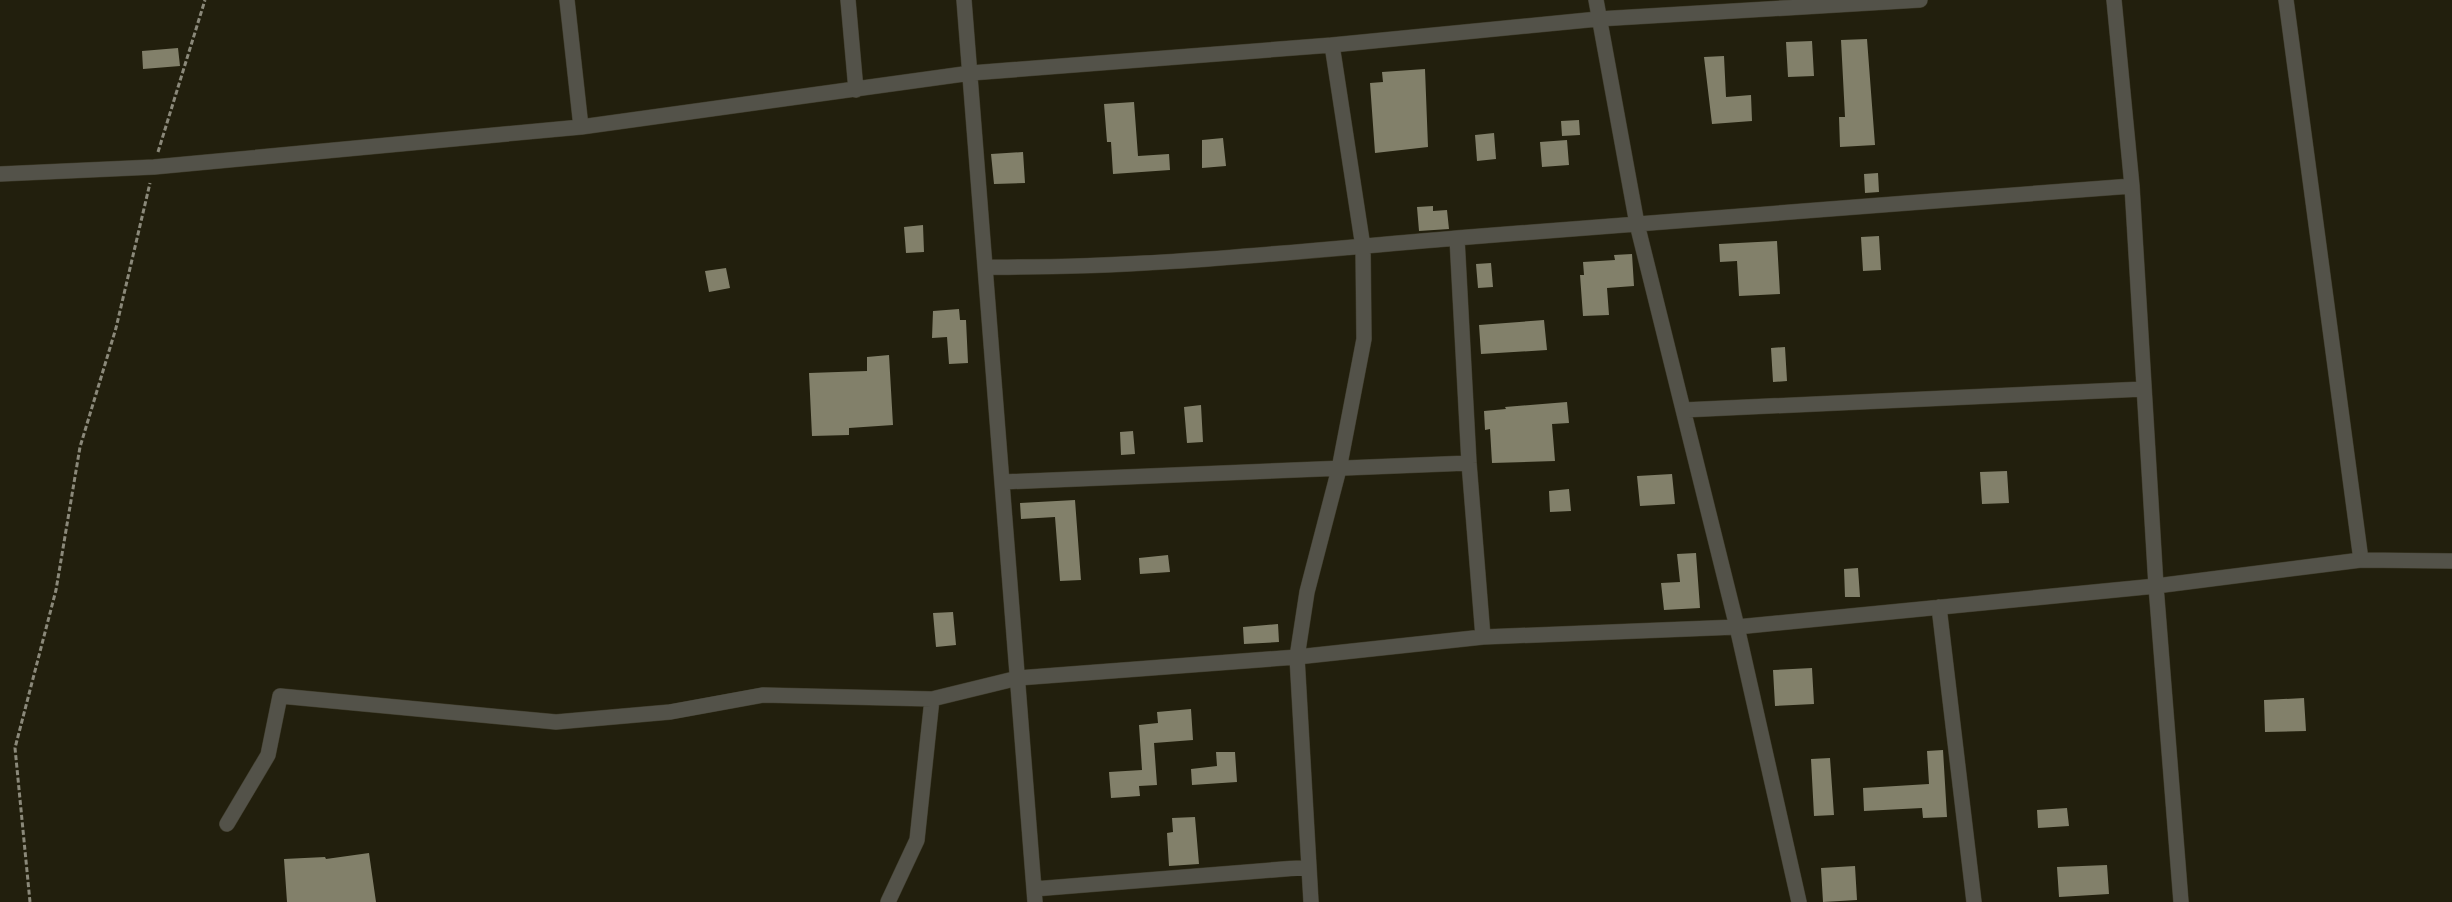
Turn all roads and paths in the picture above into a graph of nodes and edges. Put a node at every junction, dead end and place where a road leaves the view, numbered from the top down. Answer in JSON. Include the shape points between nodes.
{"nodes":[{"id":1,"x":205,"y":0,"type":"edge"},
{"id":2,"x":567,"y":0,"type":"edge"},
{"id":3,"x":848,"y":0,"type":"edge"},
{"id":4,"x":964,"y":0,"type":"edge"},
{"id":5,"x":1596,"y":0,"type":"edge"},
{"id":6,"x":1920,"y":0,"type":"edge"},
{"id":7,"x":2114,"y":0,"type":"edge"},
{"id":8,"x":2286,"y":0,"type":"edge"},
{"id":9,"x":1598,"y":19,"type":"junction"},
{"id":10,"x":1332,"y":45,"type":"junction"},
{"id":11,"x":971,"y":73,"type":"junction"},
{"id":12,"x":856,"y":90,"type":"junction"},
{"id":13,"x":581,"y":127,"type":"junction"},
{"id":14,"x":154,"y":167,"type":"junction"},
{"id":15,"x":0,"y":174,"type":"edge"},
{"id":16,"x":2132,"y":186,"type":"junction"},
{"id":17,"x":1637,"y":224,"type":"junction"},
{"id":18,"x":1456,"y":238,"type":"junction"},
{"id":19,"x":1363,"y":247,"type":"junction"},
{"id":20,"x":985,"y":267,"type":"junction"},
{"id":21,"x":2144,"y":389,"type":"junction"},
{"id":22,"x":1683,"y":410,"type":"junction"},
{"id":23,"x":1469,"y":463,"type":"junction"},
{"id":24,"x":1339,"y":469,"type":"junction"},
{"id":25,"x":1002,"y":482,"type":"junction"},
{"id":26,"x":2361,"y":560,"type":"junction"},
{"id":27,"x":2452,"y":560,"type":"edge"},
{"id":28,"x":2156,"y":586,"type":"junction"},
{"id":29,"x":1939,"y":607,"type":"junction"},
{"id":30,"x":1737,"y":627,"type":"junction"},
{"id":31,"x":1483,"y":637,"type":"junction"},
{"id":32,"x":1297,"y":657,"type":"junction"},
{"id":33,"x":1018,"y":678,"type":"junction"},
{"id":34,"x":932,"y":699,"type":"junction"},
{"id":35,"x":227,"y":824,"type":"dead end"},
{"id":36,"x":1309,"y":867,"type":"junction"},
{"id":37,"x":1034,"y":896,"type":"edge"},
{"id":38,"x":30,"y":902,"type":"edge"},
{"id":39,"x":888,"y":902,"type":"edge"},
{"id":40,"x":1311,"y":902,"type":"edge"},
{"id":41,"x":1799,"y":902,"type":"edge"},
{"id":42,"x":1974,"y":902,"type":"edge"},
{"id":43,"x":2181,"y":902,"type":"edge"}],
"edges":[{"from":1,"to":14,"type":"path"},
{"from":2,"to":13,"type":"street"},
{"from":3,"to":12,"type":"street"},
{"from":4,"to":11,"type":"street"},
{"from":5,"to":9,"type":"street"},
{"from":6,"to":9,"type":"street"},
{"from":7,"to":16,"type":"street"},
{"from":8,"to":26,"type":"street"},
{"from":9,"to":10,"type":"street"},
{"from":9,"to":17,"type":"street"},
{"from":10,"to":11,"type":"street"},
{"from":10,"to":19,"type":"street"},
{"from":11,"to":12,"type":"street"},
{"from":11,"to":20,"type":"street"},
{"from":12,"to":13,"type":"street"},
{"from":13,"to":14,"type":"street"},
{"from":14,"to":15,"type":"street"},
{"from":14,"to":38,"type":"path","via":[[116,328],[80,447],[56,590],[15,748]]},
{"from":16,"to":17,"type":"street"},
{"from":16,"to":21,"type":"street"},
{"from":17,"to":18,"type":"street"},
{"from":17,"to":22,"type":"street"},
{"from":18,"to":19,"type":"street"},
{"from":18,"to":23,"type":"street"},
{"from":19,"to":20,"type":"street","via":[[1052,268]]},
{"from":19,"to":24,"type":"street","via":[[1364,339]]},
{"from":20,"to":25,"type":"street"},
{"from":21,"to":22,"type":"street"},
{"from":21,"to":28,"type":"street"},
{"from":22,"to":30,"type":"street"},
{"from":23,"to":24,"type":"street"},
{"from":23,"to":31,"type":"street"},
{"from":24,"to":25,"type":"street"},
{"from":24,"to":32,"type":"street","via":[[1307,592]]},
{"from":25,"to":33,"type":"street"},
{"from":26,"to":27,"type":"street"},
{"from":26,"to":28,"type":"street"},
{"from":28,"to":29,"type":"street"},
{"from":28,"to":43,"type":"street"},
{"from":29,"to":30,"type":"street"},
{"from":29,"to":42,"type":"street"},
{"from":30,"to":31,"type":"street"},
{"from":30,"to":41,"type":"street"},
{"from":31,"to":32,"type":"street"},
{"from":32,"to":33,"type":"street"},
{"from":32,"to":36,"type":"street"},
{"from":33,"to":34,"type":"street"},
{"from":33,"to":37,"type":"street"},
{"from":34,"to":35,"type":"street","via":[[763,695],[670,712],[556,722],[280,696],[268,755]]},
{"from":34,"to":39,"type":"street","via":[[917,840]]},
{"from":36,"to":37,"type":"street"},
{"from":36,"to":40,"type":"street"}]}
